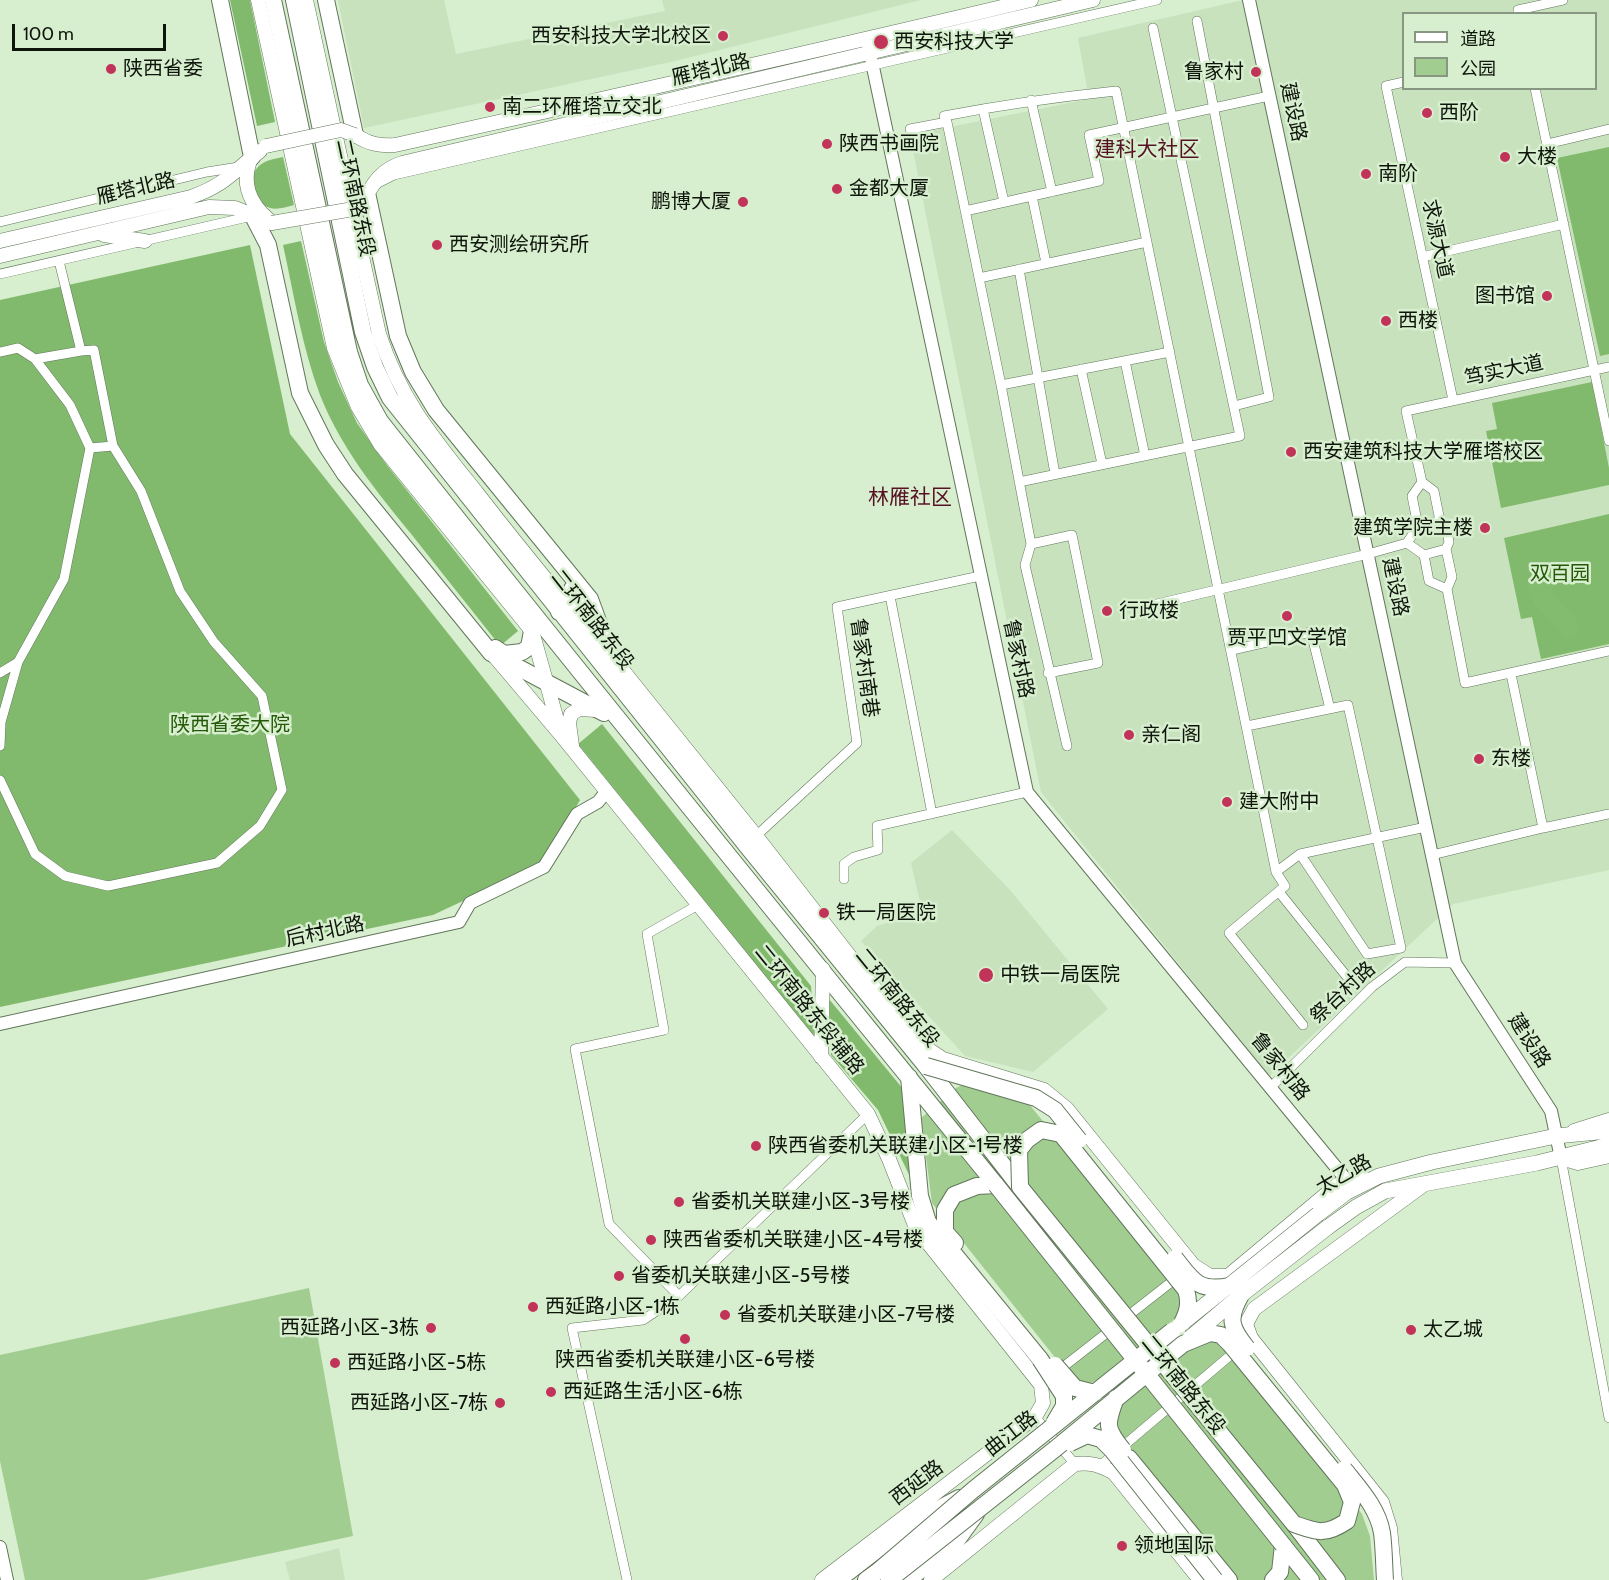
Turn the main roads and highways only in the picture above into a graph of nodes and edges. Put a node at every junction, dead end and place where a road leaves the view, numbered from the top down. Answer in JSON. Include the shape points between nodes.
{"nodes":[{"id":1,"x":220,"y":0,"type":"edge"},
{"id":2,"x":226,"y":0,"type":"edge"},
{"id":3,"x":258,"y":0,"type":"edge"},
{"id":4,"x":273,"y":0,"type":"edge"},
{"id":5,"x":294,"y":0,"type":"edge"},
{"id":6,"x":306,"y":0,"type":"edge"},
{"id":7,"x":326,"y":0,"type":"edge"},
{"id":8,"x":1031,"y":0,"type":"edge"},
{"id":9,"x":1093,"y":0,"type":"edge"},
{"id":10,"x":870,"y":52,"type":"junction"},
{"id":11,"x":355,"y":135,"type":"junction"},
{"id":12,"x":266,"y":146,"type":"junction"},
{"id":13,"x":247,"y":161,"type":"junction"},
{"id":14,"x":366,"y":196,"type":"junction"},
{"id":15,"x":253,"y":216,"type":"junction"},
{"id":16,"x":272,"y":224,"type":"junction"},
{"id":17,"x":96,"y":234,"type":"junction"},
{"id":18,"x":0,"y":241,"type":"edge"},
{"id":19,"x":146,"y":241,"type":"road end"},
{"id":20,"x":0,"y":256,"type":"edge"},
{"id":21,"x":520,"y":599,"type":"junction"},
{"id":22,"x":559,"y":612,"type":"junction"},
{"id":23,"x":578,"y":612,"type":"junction"},
{"id":24,"x":530,"y":623,"type":"junction"},
{"id":25,"x":491,"y":653,"type":"junction"},
{"id":26,"x":611,"y":657,"type":"junction"},
{"id":27,"x":548,"y":683,"type":"junction"},
{"id":28,"x":626,"y":696,"type":"junction"},
{"id":29,"x":602,"y":712,"type":"junction"},
{"id":30,"x":561,"y":735,"type":"junction"},
{"id":31,"x":573,"y":750,"type":"junction"},
{"id":32,"x":642,"y":750,"type":"junction"},
{"id":33,"x":823,"y":969,"type":"junction"},
{"id":34,"x":894,"y":1028,"type":"junction"},
{"id":35,"x":916,"y":1041,"type":"junction"},
{"id":36,"x":821,"y":1057,"type":"junction"},
{"id":37,"x":926,"y":1066,"type":"junction"},
{"id":38,"x":909,"y":1077,"type":"junction"},
{"id":39,"x":1609,"y":1120,"type":"edge"},
{"id":40,"x":1609,"y":1131,"type":"edge"},
{"id":41,"x":1556,"y":1136,"type":"junction"},
{"id":42,"x":1609,"y":1145,"type":"edge"},
{"id":43,"x":1609,"y":1156,"type":"edge"},
{"id":44,"x":1561,"y":1158,"type":"junction"},
{"id":45,"x":1379,"y":1176,"type":"junction"},
{"id":46,"x":996,"y":1185,"type":"junction"},
{"id":47,"x":1020,"y":1186,"type":"junction"},
{"id":48,"x":1422,"y":1186,"type":"junction"},
{"id":49,"x":1233,"y":1286,"type":"junction"},
{"id":50,"x":1179,"y":1333,"type":"junction"},
{"id":51,"x":1095,"y":1393,"type":"junction"},
{"id":52,"x":1116,"y":1398,"type":"junction"},
{"id":53,"x":1035,"y":1417,"type":"joint"},
{"id":54,"x":1048,"y":1431,"type":"junction"},
{"id":55,"x":1055,"y":1449,"type":"junction"},
{"id":56,"x":973,"y":1490,"type":"junction"},
{"id":57,"x":982,"y":1506,"type":"junction"},
{"id":58,"x":1294,"y":1524,"type":"junction"},
{"id":59,"x":1283,"y":1545,"type":"junction"},
{"id":60,"x":877,"y":1577,"type":"edge"},
{"id":61,"x":822,"y":1580,"type":"edge"},
{"id":62,"x":838,"y":1580,"type":"edge"},
{"id":63,"x":908,"y":1580,"type":"edge"},
{"id":64,"x":931,"y":1580,"type":"edge"},
{"id":65,"x":1200,"y":1580,"type":"edge"},
{"id":66,"x":1215,"y":1580,"type":"edge"},
{"id":67,"x":1229,"y":1580,"type":"edge"},
{"id":68,"x":1273,"y":1580,"type":"edge"},
{"id":69,"x":1311,"y":1580,"type":"edge"},
{"id":70,"x":1337,"y":1580,"type":"edge"},
{"id":71,"x":1385,"y":1580,"type":"edge"},
{"id":72,"x":1395,"y":1580,"type":"edge"}],
"edges":[{"from":1,"to":13,"type":"highway"},
{"from":2,"to":12,"type":"highway","via":[[254,128]]},
{"from":3,"to":24,"type":"main road","via":[[332,339],[346,380],[358,407],[393,462]]},
{"from":4,"to":21,"type":"highway","name":"二环南路东段","via":[[349,352],[360,385],[380,421]]},
{"from":5,"to":22,"type":"highway","name":"二环南路东段","via":[[352,284],[375,367],[390,398]]},
{"from":6,"to":23,"type":"main road","via":[[379,334],[395,376],[417,417],[563,600]]},
{"from":7,"to":11,"type":"highway"},
{"from":8,"to":10,"type":"main road","name":"雁塔北路"},
{"from":9,"to":10,"type":"main road","name":"雁塔北路"},
{"from":10,"to":11,"type":"main road","name":"雁塔北路","via":[[395,145],[378,146]]},
{"from":10,"to":14,"type":"main road","name":"雁塔北路","via":[[402,163],[388,168]]},
{"from":11,"to":12,"type":"main road","name":"雁塔北路","bridge":true,"via":[[341,130]]},
{"from":12,"to":13,"type":"main road","name":"雁塔北路"},
{"from":13,"to":16,"type":"main road","via":[[246,189]]},
{"from":13,"to":18,"type":"main road","name":"雁塔北路","via":[[232,176],[191,197]]},
{"from":14,"to":16,"type":"main road","bridge":true},
{"from":14,"to":23,"type":"highway","via":[[368,226],[393,342],[415,391],[436,424],[581,600]]},
{"from":14,"to":26,"type":"highway","via":[[398,336],[413,372],[436,410],[590,599]]},
{"from":15,"to":16,"type":"main road","name":"雁塔北路"},
{"from":15,"to":17,"type":"main road","name":"雁塔北路","via":[[235,208],[209,207]]},
{"from":15,"to":25,"type":"highway","via":[[268,245],[300,393],[326,445],[345,474]]},
{"from":16,"to":24,"type":"highway","via":[[303,371],[322,418],[352,471],[496,650],[504,654],[529,647]]},
{"from":17,"to":19,"type":"main road"},
{"from":17,"to":20,"type":"main road","name":"雁塔北路"},
{"from":21,"to":24,"type":"highway"},
{"from":21,"to":32,"type":"highway","name":"二环南路东段"},
{"from":22,"to":23,"type":"highway"},
{"from":22,"to":26,"type":"main road"},
{"from":22,"to":28,"type":"highway","name":"二环南路东段"},
{"from":23,"to":26,"type":"main road"},
{"from":24,"to":27,"type":"main road"},
{"from":24,"to":29,"type":"highway"},
{"from":25,"to":27,"type":"highway"},
{"from":25,"to":30,"type":"main road","name":"二环南路东段辅路"},
{"from":26,"to":28,"type":"highway"},
{"from":26,"to":35,"type":"main road"},
{"from":27,"to":29,"type":"highway"},
{"from":27,"to":30,"type":"main road"},
{"from":28,"to":34,"type":"highway","name":"二环南路东段"},
{"from":29,"to":31,"type":"main road","via":[[579,709],[571,714],[569,735]]},
{"from":29,"to":32,"type":"highway","via":[[623,737]]},
{"from":30,"to":31,"type":"main road","name":"二环南路东段辅路"},
{"from":31,"to":36,"type":"main road","name":"二环南路东段辅路"},
{"from":32,"to":33,"type":"highway","name":"二环南路东段"},
{"from":33,"to":36,"type":"main road"},
{"from":33,"to":38,"type":"highway","name":"二环南路东段"},
{"from":34,"to":35,"type":"main road"},
{"from":34,"to":37,"type":"highway","name":"二环南路东段"},
{"from":35,"to":49,"type":"main road","via":[[943,1059],[1044,1090],[1067,1109],[1193,1265]]},
{"from":36,"to":53,"type":"main road","name":"二环南路东段辅路","via":[[868,1114],[916,1228],[1041,1384],[1043,1403]]},
{"from":37,"to":47,"type":"highway","name":"二环南路东段","bridge":true},
{"from":37,"to":49,"type":"highway","bridge":true,"via":[[1036,1098],[1055,1110],[1196,1283],[1212,1289]]},
{"from":38,"to":46,"type":"highway","name":"二环南路东段"},
{"from":38,"to":54,"type":"highway","bridge":true,"via":[[920,1196],[928,1222],[1059,1385],[1064,1406]]},
{"from":39,"to":41,"type":"main road"},
{"from":40,"to":41,"type":"main road","name":"太乙路"},
{"from":41,"to":45,"type":"main road","name":"太乙路"},
{"from":42,"to":44,"type":"main road","name":"太乙路"},
{"from":43,"to":44,"type":"main road","via":[[1578,1163]]},
{"from":44,"to":48,"type":"main road","name":"太乙路"},
{"from":45,"to":49,"type":"main road","name":"太乙路","bridge":true,"via":[[1347,1192]]},
{"from":45,"to":49,"type":"main road","via":[[1337,1185]]},
{"from":46,"to":51,"type":"highway","bridge":true,"via":[[977,1186],[954,1195],[945,1210],[945,1232],[1075,1388]]},
{"from":46,"to":59,"type":"highway","name":"二环南路东段","bridge":true},
{"from":47,"to":50,"type":"highway","bridge":true,"via":[[1019,1150],[1041,1130],[1061,1134],[1186,1290],[1190,1301]]},
{"from":47,"to":58,"type":"highway","name":"二环南路东段","bridge":true},
{"from":48,"to":49,"type":"main road","name":"太乙路","bridge":true,"via":[[1385,1191]]},
{"from":48,"to":72,"type":"main road","via":[[1254,1309],[1246,1324],[1251,1338],[1382,1502],[1390,1528]]},
{"from":49,"to":50,"type":"main road","name":"太乙路","bridge":true},
{"from":49,"to":50,"type":"main road","name":"太乙路","bridge":true},
{"from":49,"to":71,"type":"highway","bridge":true,"via":[[1234,1332],[1377,1516]]},
{"from":50,"to":51,"type":"highway","name":"曲江路","bridge":true},
{"from":50,"to":52,"type":"highway","name":"曲江路","bridge":true},
{"from":50,"to":58,"type":"highway","bridge":true,"via":[[1221,1335],[1345,1485],[1353,1502],[1347,1521],[1335,1530],[1319,1533]]},
{"from":51,"to":54,"type":"highway","name":"曲江路","bridge":true},
{"from":52,"to":55,"type":"highway","name":"曲江路","bridge":true},
{"from":52,"to":67,"type":"highway","bridge":true,"via":[[1107,1425],[1111,1435]]},
{"from":53,"to":61,"type":"main road","name":"西延路"},
{"from":54,"to":56,"type":"highway","name":"曲江路","bridge":true},
{"from":55,"to":57,"type":"highway","name":"曲江路","bridge":true},
{"from":55,"to":66,"type":"highway","bridge":true,"via":[[1088,1435],[1101,1439]]},
{"from":56,"to":60,"type":"highway","name":"曲江路","bridge":true},
{"from":56,"to":62,"type":"highway","bridge":true,"via":[[912,1523]]},
{"from":57,"to":60,"type":"highway","name":"曲江路","bridge":true},
{"from":57,"to":63,"type":"highway","bridge":true,"via":[[955,1543]]},
{"from":58,"to":70,"type":"highway","name":"二环南路东段"},
{"from":59,"to":68,"type":"highway","via":[[1280,1572]]},
{"from":59,"to":69,"type":"highway","name":"二环南路东段"},
{"from":64,"to":65,"type":"main road","via":[[1074,1464],[1086,1462],[1114,1473]]}]}
